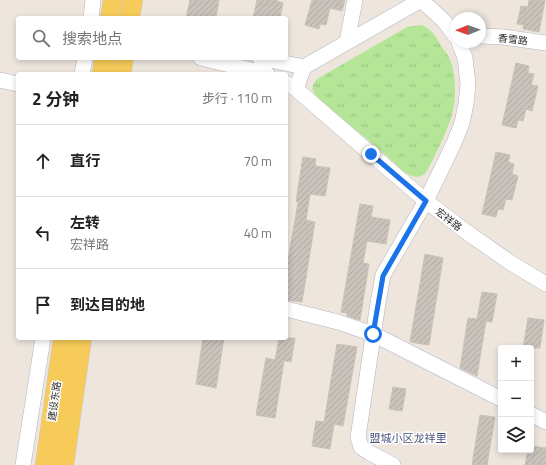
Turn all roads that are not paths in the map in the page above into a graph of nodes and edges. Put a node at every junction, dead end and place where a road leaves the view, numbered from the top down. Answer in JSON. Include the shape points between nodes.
{"nodes":[{"id":1,"x":93,"y":0,"type":"edge"},
{"id":2,"x":113,"y":0,"type":"edge"},
{"id":3,"x":133,"y":0,"type":"edge"},
{"id":4,"x":355,"y":0,"type":"edge"},
{"id":5,"x":421,"y":0,"type":"edge"},
{"id":6,"x":91,"y":16,"type":"edge"},
{"id":7,"x":110,"y":16,"type":"edge"},
{"id":8,"x":130,"y":16,"type":"edge"},
{"id":9,"x":450,"y":29,"type":"edge"},
{"id":10,"x":486,"y":36,"type":"edge"},
{"id":11,"x":347,"y":42,"type":"junction"},
{"id":12,"x":546,"y":43,"type":"edge"},
{"id":13,"x":461,"y":48,"type":"edge"},
{"id":14,"x":85,"y":60,"type":"edge"},
{"id":15,"x":104,"y":60,"type":"edge"},
{"id":16,"x":124,"y":60,"type":"edge"},
{"id":17,"x":209,"y":60,"type":"edge"},
{"id":18,"x":269,"y":60,"type":"edge"},
{"id":19,"x":304,"y":68,"type":"junction"},
{"id":20,"x":82,"y":72,"type":"edge"},
{"id":21,"x":102,"y":72,"type":"edge"},
{"id":22,"x":121,"y":72,"type":"edge"},
{"id":23,"x":259,"y":72,"type":"edge"},
{"id":24,"x":0,"y":80,"type":"edge"},
{"id":25,"x":16,"y":84,"type":"edge"},
{"id":26,"x":291,"y":86,"type":"edge"},
{"id":27,"x":426,"y":201,"type":"junction"},
{"id":28,"x":546,"y":284,"type":"edge"},
{"id":29,"x":288,"y":310,"type":"edge"},
{"id":30,"x":373,"y":334,"type":"junction"},
{"id":31,"x":43,"y":340,"type":"edge"},
{"id":32,"x":63,"y":340,"type":"edge"},
{"id":33,"x":82,"y":340,"type":"edge"},
{"id":34,"x":498,"y":397,"type":"edge"},
{"id":35,"x":534,"y":416,"type":"edge"},
{"id":36,"x":546,"y":422,"type":"edge"},
{"id":37,"x":23,"y":465,"type":"edge"},
{"id":38,"x":45,"y":465,"type":"edge"},
{"id":39,"x":64,"y":465,"type":"edge"},
{"id":40,"x":393,"y":465,"type":"edge"}],
"edges":[{"from":1,"to":6,"type":"street"},
{"from":2,"to":7,"type":"main road"},
{"from":3,"to":8,"type":"main road"},
{"from":4,"to":11,"type":"street"},
{"from":5,"to":9,"type":"street"},
{"from":5,"to":11,"type":"street"},
{"from":10,"to":12,"type":"street","name":"香雪路"},
{"from":11,"to":19,"type":"street"},
{"from":13,"to":27,"type":"street","via":[[468,84],[462,122]]},
{"from":14,"to":20,"type":"street"},
{"from":15,"to":21,"type":"main road"},
{"from":16,"to":22,"type":"main road"},
{"from":17,"to":23,"type":"street"},
{"from":18,"to":19,"type":"street"},
{"from":19,"to":26,"type":"street"},
{"from":24,"to":25,"type":"street"},
{"from":26,"to":27,"type":"street","name":"宏祥路"},
{"from":27,"to":28,"type":"street","name":"宏祥路","via":[[511,263]]},
{"from":27,"to":30,"type":"street","via":[[383,276]]},
{"from":29,"to":30,"type":"street"},
{"from":30,"to":34,"type":"street"},
{"from":30,"to":40,"type":"street","via":[[358,436],[361,447]]},
{"from":31,"to":37,"type":"street"},
{"from":32,"to":38,"type":"main road","name":"建设东路"},
{"from":33,"to":39,"type":"main road","name":"建设东路"},
{"from":35,"to":36,"type":"street"}]}
